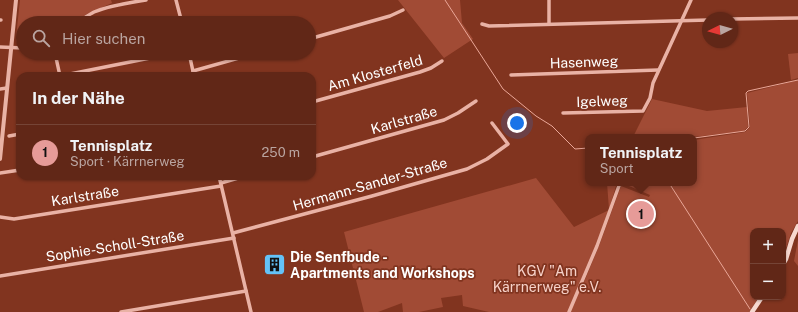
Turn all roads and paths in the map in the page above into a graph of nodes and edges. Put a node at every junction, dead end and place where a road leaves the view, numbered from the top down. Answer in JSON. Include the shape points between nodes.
{"nodes":[{"id":1,"x":16,"y":0,"type":"edge"},
{"id":2,"x":146,"y":0,"type":"edge"},
{"id":3,"x":176,"y":0,"type":"edge"},
{"id":4,"x":549,"y":0,"type":"edge"},
{"id":5,"x":691,"y":0,"type":"edge"},
{"id":6,"x":403,"y":10,"type":"dead end"},
{"id":7,"x":87,"y":16,"type":"edge"},
{"id":8,"x":180,"y":16,"type":"edge"},
{"id":9,"x":798,"y":18,"type":"edge"},
{"id":10,"x":738,"y":19,"type":"edge"},
{"id":11,"x":681,"y":20,"type":"junction"},
{"id":12,"x":702,"y":20,"type":"edge"},
{"id":13,"x":482,"y":24,"type":"dead end"},
{"id":14,"x":549,"y":24,"type":"junction"},
{"id":15,"x":316,"y":36,"type":"edge"},
{"id":16,"x":0,"y":47,"type":"edge"},
{"id":17,"x":11,"y":48,"type":"junction"},
{"id":18,"x":16,"y":48,"type":"edge"},
{"id":19,"x":57,"y":60,"type":"edge"},
{"id":20,"x":144,"y":60,"type":"edge"},
{"id":21,"x":191,"y":60,"type":"edge"},
{"id":22,"x":232,"y":60,"type":"edge"},
{"id":23,"x":442,"y":61,"type":"dead end"},
{"id":24,"x":658,"y":70,"type":"junction"},
{"id":25,"x":193,"y":71,"type":"joint"},
{"id":26,"x":59,"y":72,"type":"edge"},
{"id":27,"x":90,"y":72,"type":"edge"},
{"id":28,"x":511,"y":74,"type":"dead end"},
{"id":29,"x":7,"y":88,"type":"junction"},
{"id":30,"x":0,"y":89,"type":"edge"},
{"id":31,"x":316,"y":101,"type":"edge"},
{"id":32,"x":476,"y":101,"type":"dead end"},
{"id":33,"x":563,"y":113,"type":"dead end"},
{"id":34,"x":492,"y":123,"type":"dead end"},
{"id":35,"x":16,"y":135,"type":"edge"},
{"id":36,"x":9,"y":136,"type":"dead end"},
{"id":37,"x":316,"y":156,"type":"edge"},
{"id":38,"x":0,"y":159,"type":"edge"},
{"id":39,"x":16,"y":171,"type":"edge"},
{"id":40,"x":0,"y":173,"type":"edge"},
{"id":41,"x":220,"y":180,"type":"edge"},
{"id":42,"x":233,"y":180,"type":"edge"},
{"id":43,"x":221,"y":184,"type":"junction"},
{"id":44,"x":619,"y":186,"type":"edge"},
{"id":45,"x":0,"y":218,"type":"edge"},
{"id":46,"x":798,"y":226,"type":"edge"},
{"id":47,"x":233,"y":236,"type":"junction"},
{"id":48,"x":786,"y":259,"type":"edge"},
{"id":49,"x":0,"y":276,"type":"edge"},
{"id":50,"x":246,"y":291,"type":"junction"},
{"id":51,"x":760,"y":300,"type":"edge"},
{"id":52,"x":121,"y":312,"type":"edge"},
{"id":53,"x":251,"y":312,"type":"edge"},
{"id":54,"x":569,"y":312,"type":"edge"},
{"id":55,"x":752,"y":312,"type":"edge"}],
"edges":[{"from":1,"to":17,"type":"street"},
{"from":2,"to":7,"type":"street","via":[[117,4]]},
{"from":3,"to":8,"type":"street"},
{"from":4,"to":14,"type":"street"},
{"from":5,"to":11,"type":"street"},
{"from":6,"to":15,"type":"street","via":[[390,16]]},
{"from":9,"to":10,"type":"street"},
{"from":11,"to":12,"type":"street"},
{"from":11,"to":14,"type":"street"},
{"from":11,"to":24,"type":"street"},
{"from":13,"to":14,"type":"street"},
{"from":16,"to":17,"type":"street"},
{"from":17,"to":18,"type":"street"},
{"from":17,"to":29,"type":"street"},
{"from":19,"to":26,"type":"street"},
{"from":20,"to":27,"type":"street"},
{"from":21,"to":25,"type":"street"},
{"from":22,"to":25,"type":"street"},
{"from":23,"to":31,"type":"street","name":"Am Klosterfeld","via":[[420,72]]},
{"from":24,"to":28,"type":"street","name":"Hasenweg"},
{"from":24,"to":33,"type":"street","name":"Igelweg","via":[[643,111]]},
{"from":29,"to":30,"type":"street"},
{"from":29,"to":38,"type":"street"},
{"from":32,"to":37,"type":"street","name":"Karlstraße","via":[[444,120]]},
{"from":34,"to":47,"type":"street","name":"Hermann-Sander-Straße","via":[[508,144],[467,169]]},
{"from":35,"to":36,"type":"street"},
{"from":39,"to":40,"type":"street"},
{"from":41,"to":43,"type":"street"},
{"from":42,"to":43,"type":"street","name":"Karlstraße"},
{"from":43,"to":45,"type":"street","name":"Karlstraße","via":[[14,219]]},
{"from":43,"to":47,"type":"street"},
{"from":44,"to":54,"type":"street"},
{"from":46,"to":48,"type":"main road"},
{"from":47,"to":49,"type":"street","name":"Sophie-Scholl-Straße"},
{"from":47,"to":50,"type":"street"},
{"from":50,"to":52,"type":"street"},
{"from":50,"to":53,"type":"street"},
{"from":51,"to":55,"type":"main road"}]}
